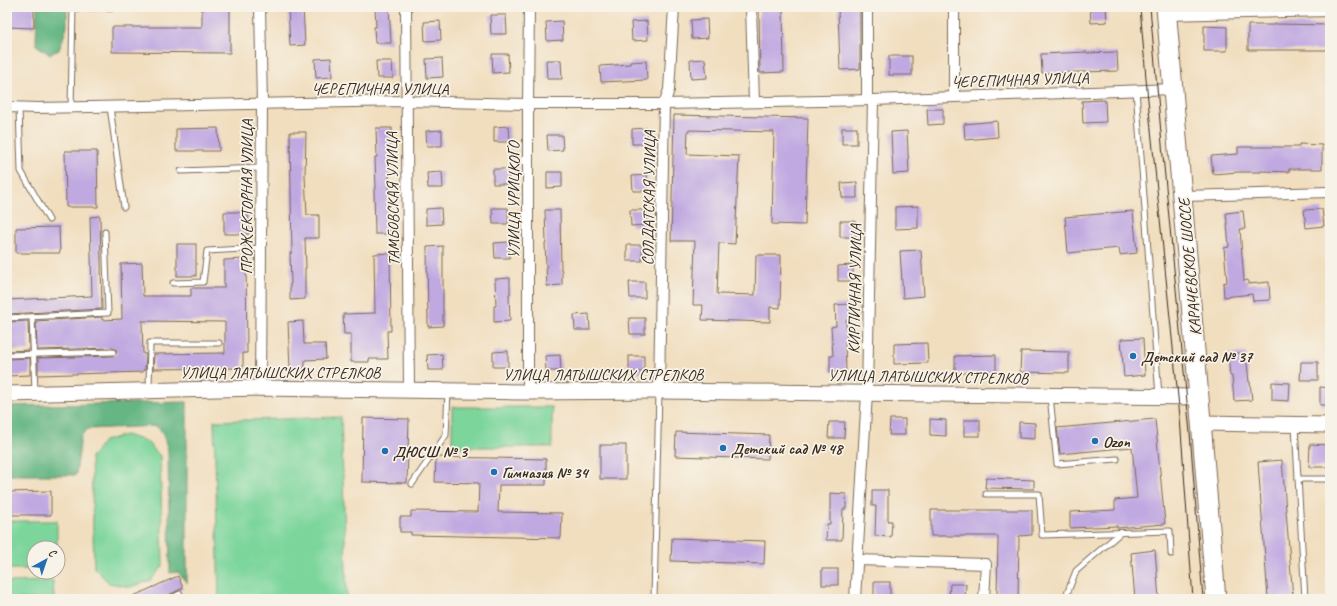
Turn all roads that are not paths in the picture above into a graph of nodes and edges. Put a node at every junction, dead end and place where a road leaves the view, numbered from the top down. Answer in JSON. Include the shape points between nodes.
{"nodes":[{"id":1,"x":139,"y":7,"type":"edge"},
{"id":2,"x":260,"y":7,"type":"edge"},
{"id":3,"x":406,"y":7,"type":"edge"},
{"id":4,"x":529,"y":7,"type":"edge"},
{"id":5,"x":674,"y":7,"type":"edge"},
{"id":6,"x":750,"y":7,"type":"edge"},
{"id":7,"x":867,"y":7,"type":"edge"},
{"id":8,"x":954,"y":7,"type":"edge"},
{"id":9,"x":73,"y":8,"type":"edge"},
{"id":10,"x":1166,"y":11,"type":"edge"},
{"id":11,"x":1330,"y":11,"type":"edge"},
{"id":12,"x":1173,"y":88,"type":"junction"},
{"id":13,"x":1136,"y":90,"type":"junction"},
{"id":14,"x":954,"y":97,"type":"junction"},
{"id":15,"x":870,"y":100,"type":"junction"},
{"id":16,"x":406,"y":101,"type":"junction"},
{"id":17,"x":754,"y":102,"type":"junction"},
{"id":18,"x":262,"y":104,"type":"junction"},
{"id":19,"x":528,"y":104,"type":"junction"},
{"id":20,"x":664,"y":104,"type":"junction"},
{"id":21,"x":7,"y":107,"type":"edge"},
{"id":22,"x":110,"y":107,"type":"junction"},
{"id":23,"x":19,"y":108,"type":"junction"},
{"id":24,"x":71,"y":108,"type":"junction"},
{"id":25,"x":261,"y":168,"type":"junction"},
{"id":26,"x":181,"y":171,"type":"dead end"},
{"id":27,"x":1330,"y":192,"type":"edge"},
{"id":28,"x":1183,"y":196,"type":"junction"},
{"id":29,"x":124,"y":207,"type":"dead end"},
{"id":30,"x":49,"y":220,"type":"dead end"},
{"id":31,"x":105,"y":232,"type":"dead end"},
{"id":32,"x":261,"y":248,"type":"junction"},
{"id":33,"x":173,"y":283,"type":"dead end"},
{"id":34,"x":7,"y":318,"type":"edge"},
{"id":35,"x":32,"y":318,"type":"junction"},
{"id":36,"x":219,"y":343,"type":"dead end"},
{"id":37,"x":113,"y":352,"type":"dead end"},
{"id":38,"x":33,"y":354,"type":"junction"},
{"id":39,"x":7,"y":355,"type":"edge"},
{"id":40,"x":260,"y":388,"type":"junction"},
{"id":41,"x":149,"y":390,"type":"junction"},
{"id":42,"x":409,"y":390,"type":"junction"},
{"id":43,"x":448,"y":391,"type":"junction"},
{"id":44,"x":659,"y":391,"type":"junction"},
{"id":45,"x":528,"y":392,"type":"junction"},
{"id":46,"x":35,"y":393,"type":"junction"},
{"id":47,"x":867,"y":393,"type":"junction"},
{"id":48,"x":7,"y":394,"type":"edge"},
{"id":49,"x":1050,"y":395,"type":"junction"},
{"id":50,"x":1159,"y":397,"type":"junction"},
{"id":51,"x":1200,"y":397,"type":"junction"},
{"id":52,"x":1202,"y":422,"type":"junction"},
{"id":53,"x":1295,"y":424,"type":"junction"},
{"id":54,"x":1330,"y":425,"type":"edge"},
{"id":55,"x":1117,"y":459,"type":"dead end"},
{"id":56,"x":1330,"y":479,"type":"edge"},
{"id":57,"x":1298,"y":480,"type":"junction"},
{"id":58,"x":412,"y":484,"type":"dead end"},
{"id":59,"x":986,"y":494,"type":"dead end"},
{"id":60,"x":1120,"y":533,"type":"junction"},
{"id":61,"x":1171,"y":554,"type":"dead end"},
{"id":62,"x":857,"y":560,"type":"junction"},
{"id":63,"x":180,"y":594,"type":"dead end"},
{"id":64,"x":170,"y":599,"type":"edge"},
{"id":65,"x":654,"y":599,"type":"edge"},
{"id":66,"x":855,"y":599,"type":"edge"},
{"id":67,"x":984,"y":599,"type":"edge"},
{"id":68,"x":1065,"y":599,"type":"edge"},
{"id":69,"x":1216,"y":599,"type":"edge"},
{"id":70,"x":1305,"y":599,"type":"edge"}],
"edges":[{"from":1,"to":9,"type":"lane"},
{"from":2,"to":18,"type":"street","name":"ПРОЖЕКТОРНАЯ УЛИЦА"},
{"from":3,"to":16,"type":"street","name":"ТАМБОВСКАЯ УЛИЦА"},
{"from":4,"to":19,"type":"street","name":"УЛИЦА УРИЦКОГО"},
{"from":5,"to":20,"type":"street","name":"СОЛДАТСКАЯ УЛИЦА","via":[[669,90]]},
{"from":6,"to":17,"type":"street"},
{"from":7,"to":15,"type":"street"},
{"from":8,"to":14,"type":"street"},
{"from":9,"to":24,"type":"lane"},
{"from":10,"to":11,"type":"street"},
{"from":10,"to":12,"type":"highway","name":"КАРАЧЕВСКОЕ ШОССЕ"},
{"from":12,"to":13,"type":"street","name":"ЧЕРЕПИЧНАЯ УЛИЦА"},
{"from":12,"to":28,"type":"highway","name":"КАРАЧЕВСКОЕ ШОССЕ"},
{"from":13,"to":14,"type":"street","name":"ЧЕРЕПИЧНАЯ УЛИЦА"},
{"from":13,"to":50,"type":"lane"},
{"from":14,"to":15,"type":"street","name":"ЧЕРЕПИЧНАЯ УЛИЦА"},
{"from":15,"to":17,"type":"street","name":"ЧЕРЕПИЧНАЯ УЛИЦА"},
{"from":15,"to":47,"type":"street","name":"КИРПИЧНАЯ УЛИЦА"},
{"from":16,"to":18,"type":"street","name":"ЧЕРЕПИЧНАЯ УЛИЦА"},
{"from":16,"to":19,"type":"street","name":"ЧЕРЕПИЧНАЯ УЛИЦА"},
{"from":16,"to":42,"type":"street","name":"ТАМБОВСКАЯ УЛИЦА"},
{"from":17,"to":20,"type":"street","name":"ЧЕРЕПИЧНАЯ УЛИЦА"},
{"from":18,"to":22,"type":"street","name":"ЧЕРЕПИЧНАЯ УЛИЦА"},
{"from":18,"to":25,"type":"street","name":"ПРОЖЕКТОРНАЯ УЛИЦА"},
{"from":19,"to":20,"type":"street","name":"ЧЕРЕПИЧНАЯ УЛИЦА"},
{"from":19,"to":45,"type":"street","name":"УЛИЦА УРИЦКОГО"},
{"from":20,"to":44,"type":"street","name":"СОЛДАТСКАЯ УЛИЦА"},
{"from":21,"to":23,"type":"street","name":"ЧЕРЕПИЧНАЯ УЛИЦА"},
{"from":22,"to":24,"type":"street","name":"ЧЕРЕПИЧНАЯ УЛИЦА"},
{"from":22,"to":29,"type":"lane"},
{"from":23,"to":24,"type":"street","name":"ЧЕРЕПИЧНАЯ УЛИЦА"},
{"from":23,"to":30,"type":"lane","via":[[21,170]]},
{"from":25,"to":26,"type":"lane"},
{"from":25,"to":32,"type":"street","name":"ПРОЖЕКТОРНАЯ УЛИЦА"},
{"from":27,"to":28,"type":"street"},
{"from":28,"to":51,"type":"highway","name":"КАРАЧЕВСКОЕ ШОССЕ"},
{"from":31,"to":35,"type":"lane","via":[[108,313]]},
{"from":32,"to":33,"type":"lane","via":[[207,251],[203,282]]},
{"from":32,"to":40,"type":"street","name":"ПРОЖЕКТОРНАЯ УЛИЦА"},
{"from":34,"to":35,"type":"lane"},
{"from":35,"to":38,"type":"lane"},
{"from":36,"to":41,"type":"lane","via":[[150,344]]},
{"from":37,"to":38,"type":"lane"},
{"from":38,"to":39,"type":"lane"},
{"from":38,"to":46,"type":"lane"},
{"from":40,"to":41,"type":"street","name":"УЛИЦА ЛАТЫШСКИХ СТРЕЛКОВ"},
{"from":40,"to":42,"type":"street","name":"УЛИЦА ЛАТЫШСКИХ СТРЕЛКОВ"},
{"from":41,"to":46,"type":"street","name":"УЛИЦА ЛАТЫШСКИХ СТРЕЛКОВ"},
{"from":42,"to":43,"type":"street","name":"УЛИЦА ЛАТЫШСКИХ СТРЕЛКОВ"},
{"from":43,"to":45,"type":"street","name":"УЛИЦА ЛАТЫШСКИХ СТРЕЛКОВ"},
{"from":43,"to":58,"type":"lane","via":[[446,435]]},
{"from":44,"to":45,"type":"street","name":"УЛИЦА ЛАТЫШСКИХ СТРЕЛКОВ"},
{"from":44,"to":47,"type":"street","name":"УЛИЦА ЛАТЫШСКИХ СТРЕЛКОВ"},
{"from":44,"to":65,"type":"lane"},
{"from":46,"to":48,"type":"street","name":"УЛИЦА ЛАТЫШСКИХ СТРЕЛКОВ"},
{"from":47,"to":49,"type":"street","name":"УЛИЦА ЛАТЫШСКИХ СТРЕЛКОВ"},
{"from":47,"to":62,"type":"street","name":"КИРПИЧНАЯ УЛИЦА"},
{"from":49,"to":50,"type":"street","name":"УЛИЦА ЛАТЫШСКИХ СТРЕЛКОВ"},
{"from":49,"to":55,"type":"lane","via":[[1057,464]]},
{"from":50,"to":51,"type":"street","name":"УЛИЦА ЛАТЫШСКИХ СТРЕЛКОВ"},
{"from":51,"to":52,"type":"highway","name":"КАРАЧЕВСКОЕ ШОССЕ"},
{"from":52,"to":53,"type":"street"},
{"from":52,"to":69,"type":"highway","name":"КАРАЧЕВСКОЕ ШОССЕ"},
{"from":53,"to":54,"type":"street"},
{"from":53,"to":57,"type":"lane"},
{"from":56,"to":57,"type":"lane"},
{"from":57,"to":70,"type":"lane"},
{"from":59,"to":60,"type":"lane","via":[[1039,494],[1042,535]]},
{"from":60,"to":61,"type":"lane","via":[[1170,531]]},
{"from":60,"to":68,"type":"lane","via":[[1076,572]]},
{"from":62,"to":66,"type":"street","name":"КИРПИЧНАЯ УЛИЦА"},
{"from":62,"to":67,"type":"street","via":[[986,564]]},
{"from":63,"to":64,"type":"lane"}]}
